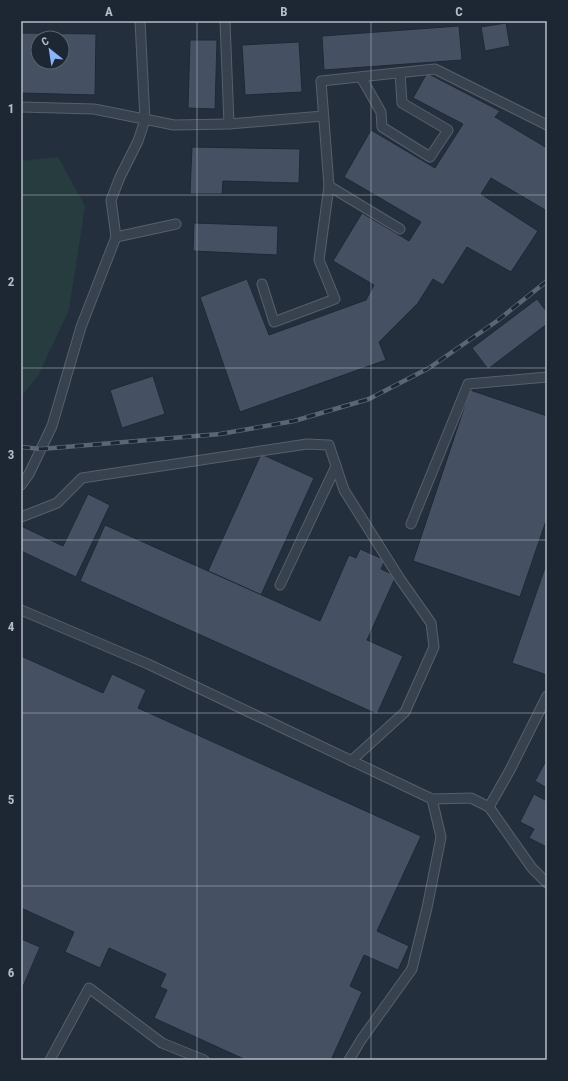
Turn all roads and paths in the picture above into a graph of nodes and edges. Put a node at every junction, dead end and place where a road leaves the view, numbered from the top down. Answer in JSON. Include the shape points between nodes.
{"nodes":[{"id":1,"x":140,"y":21,"type":"edge"},
{"id":2,"x":225,"y":21,"type":"edge"},
{"id":3,"x":400,"y":73,"type":"junction"},
{"id":4,"x":361,"y":77,"type":"junction"},
{"id":5,"x":21,"y":107,"type":"edge"},
{"id":6,"x":323,"y":116,"type":"junction"},
{"id":7,"x":145,"y":120,"type":"junction"},
{"id":8,"x":228,"y":124,"type":"junction"},
{"id":9,"x":547,"y":125,"type":"edge"},
{"id":10,"x":329,"y":186,"type":"junction"},
{"id":11,"x":176,"y":224,"type":"dead end"},
{"id":12,"x":400,"y":229,"type":"dead end"},
{"id":13,"x":116,"y":237,"type":"junction"},
{"id":14,"x":262,"y":284,"type":"dead end"},
{"id":15,"x":547,"y":377,"type":"edge"},
{"id":16,"x":336,"y":466,"type":"junction"},
{"id":17,"x":21,"y":485,"type":"edge"},
{"id":18,"x":21,"y":517,"type":"edge"},
{"id":19,"x":411,"y":524,"type":"dead end"},
{"id":20,"x":280,"y":585,"type":"dead end"},
{"id":21,"x":21,"y":610,"type":"edge"},
{"id":22,"x":547,"y":696,"type":"edge"},
{"id":23,"x":351,"y":761,"type":"junction"},
{"id":24,"x":432,"y":799,"type":"junction"},
{"id":25,"x":489,"y":807,"type":"junction"},
{"id":26,"x":547,"y":883,"type":"edge"},
{"id":27,"x":50,"y":1060,"type":"edge"},
{"id":28,"x":204,"y":1060,"type":"edge"},
{"id":29,"x":348,"y":1060,"type":"edge"}],
"edges":[{"from":1,"to":7,"type":"lane"},
{"from":2,"to":8,"type":"lane"},
{"from":3,"to":4,"type":"lane"},
{"from":3,"to":4,"type":"lane","via":[[402,103],[448,130],[430,157],[382,127],[382,112]]},
{"from":3,"to":9,"type":"lane","via":[[435,69]]},
{"from":4,"to":6,"type":"lane","via":[[321,82]]},
{"from":5,"to":7,"type":"lane","via":[[94,109]]},
{"from":6,"to":8,"type":"lane"},
{"from":6,"to":10,"type":"lane"},
{"from":7,"to":8,"type":"lane","via":[[174,125]]},
{"from":7,"to":13,"type":"lane","via":[[111,200]]},
{"from":10,"to":12,"type":"lane"},
{"from":10,"to":14,"type":"lane","via":[[319,260],[336,298],[274,322]]},
{"from":11,"to":13,"type":"lane"},
{"from":13,"to":17,"type":"lane","via":[[81,327],[52,426]]},
{"from":15,"to":19,"type":"lane","via":[[468,384]]},
{"from":16,"to":18,"type":"lane","via":[[329,445],[307,444],[82,478],[57,503]]},
{"from":16,"to":20,"type":"lane"},
{"from":16,"to":23,"type":"lane","via":[[344,490],[431,623],[434,647],[405,712]]},
{"from":21,"to":23,"type":"lane","via":[[148,664]]},
{"from":22,"to":25,"type":"lane"},
{"from":23,"to":24,"type":"lane"},
{"from":24,"to":25,"type":"lane","via":[[471,798]]},
{"from":24,"to":29,"type":"lane","via":[[441,837],[412,969]]},
{"from":25,"to":26,"type":"lane","via":[[532,868]]},
{"from":27,"to":28,"type":"lane","via":[[89,988],[162,1043]]}]}
